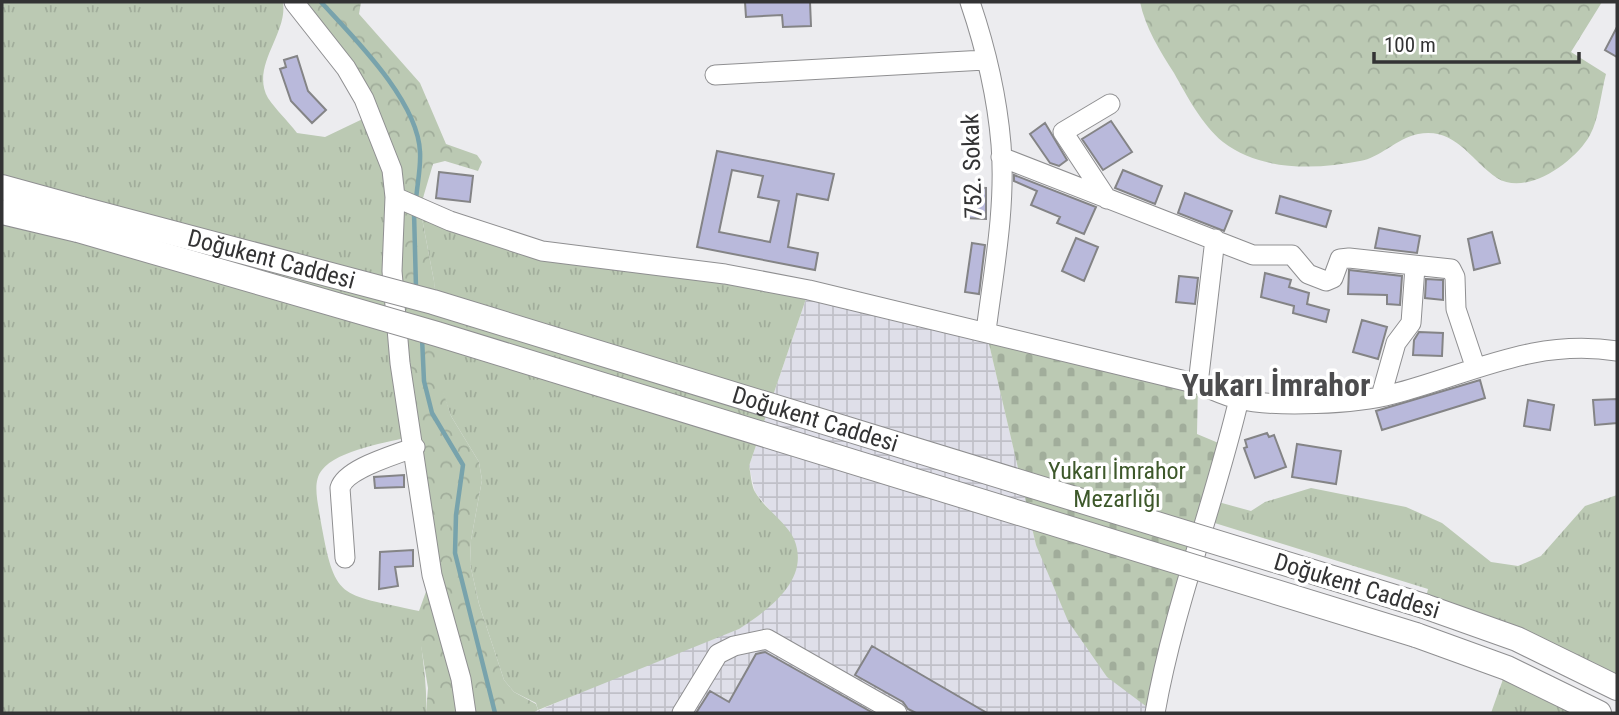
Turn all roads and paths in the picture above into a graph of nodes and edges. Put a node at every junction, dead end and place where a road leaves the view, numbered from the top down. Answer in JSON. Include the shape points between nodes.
{"nodes":[{"id":1,"x":294,"y":2,"type":"edge"},
{"id":2,"x":970,"y":2,"type":"edge"},
{"id":3,"x":985,"y":60,"type":"junction"},
{"id":4,"x":715,"y":75,"type":"dead end"},
{"id":5,"x":1110,"y":104,"type":"dead end"},
{"id":6,"x":1001,"y":157,"type":"junction"},
{"id":7,"x":2,"y":187,"type":"edge"},
{"id":8,"x":395,"y":197,"type":"junction"},
{"id":9,"x":1108,"y":199,"type":"junction"},
{"id":10,"x":2,"y":212,"type":"edge"},
{"id":11,"x":80,"y":219,"type":"junction"},
{"id":12,"x":1215,"y":239,"type":"junction"},
{"id":13,"x":1415,"y":267,"type":"junction"},
{"id":14,"x":986,"y":331,"type":"junction"},
{"id":15,"x":1617,"y":351,"type":"edge"},
{"id":16,"x":1475,"y":366,"type":"junction"},
{"id":17,"x":1198,"y":384,"type":"junction"},
{"id":18,"x":1381,"y":396,"type":"junction"},
{"id":19,"x":1239,"y":399,"type":"junction"},
{"id":20,"x":415,"y":447,"type":"junction"},
{"id":21,"x":345,"y":558,"type":"dead end"},
{"id":22,"x":1617,"y":688,"type":"edge"},
{"id":23,"x":466,"y":713,"type":"edge"},
{"id":24,"x":682,"y":713,"type":"edge"},
{"id":25,"x":897,"y":713,"type":"edge"},
{"id":26,"x":1155,"y":713,"type":"edge"},
{"id":27,"x":1599,"y":713,"type":"edge"}],
"edges":[{"from":1,"to":8,"type":"street","via":[[346,68],[364,99],[392,170]]},
{"from":2,"to":3,"type":"street","name":"752. Sokak"},
{"from":3,"to":4,"type":"street"},
{"from":3,"to":6,"type":"street","name":"752. Sokak"},
{"from":5,"to":9,"type":"street","via":[[1063,132]]},
{"from":6,"to":9,"type":"street"},
{"from":6,"to":14,"type":"street","name":"752. Sokak","via":[[999,227]]},
{"from":7,"to":11,"type":"main road","name":"Doğukent Caddesi"},
{"from":8,"to":14,"type":"street","via":[[450,221],[542,251],[725,274]]},
{"from":8,"to":20,"type":"street","via":[[394,313]]},
{"from":9,"to":12,"type":"street"},
{"from":10,"to":11,"type":"main road","name":"Doğukent Caddesi"},
{"from":11,"to":22,"type":"main road","name":"Doğukent Caddesi","bridge":true,"via":[[433,302],[1424,606],[1517,639]]},
{"from":11,"to":27,"type":"main road","name":"Doğukent Caddesi","bridge":true,"via":[[437,334],[1416,635],[1507,668]]},
{"from":12,"to":13,"type":"street","via":[[1253,255],[1292,255],[1308,274],[1326,281],[1333,278],[1340,259]]},
{"from":12,"to":17,"type":"street"},
{"from":13,"to":16,"type":"street","via":[[1422,264],[1454,272],[1456,309]]},
{"from":13,"to":18,"type":"street","via":[[1411,323],[1396,343]]},
{"from":14,"to":17,"type":"street"},
{"from":15,"to":16,"type":"street","via":[[1543,350]]},
{"from":16,"to":18,"type":"street"},
{"from":17,"to":19,"type":"street"},
{"from":18,"to":19,"type":"street","via":[[1340,402]]},
{"from":19,"to":26,"type":"street","via":[[1181,595]]},
{"from":20,"to":21,"type":"street","via":[[342,480]]},
{"from":20,"to":23,"type":"street","via":[[438,605],[461,679]]},
{"from":24,"to":25,"type":"street","via":[[718,654],[767,639]]}]}
